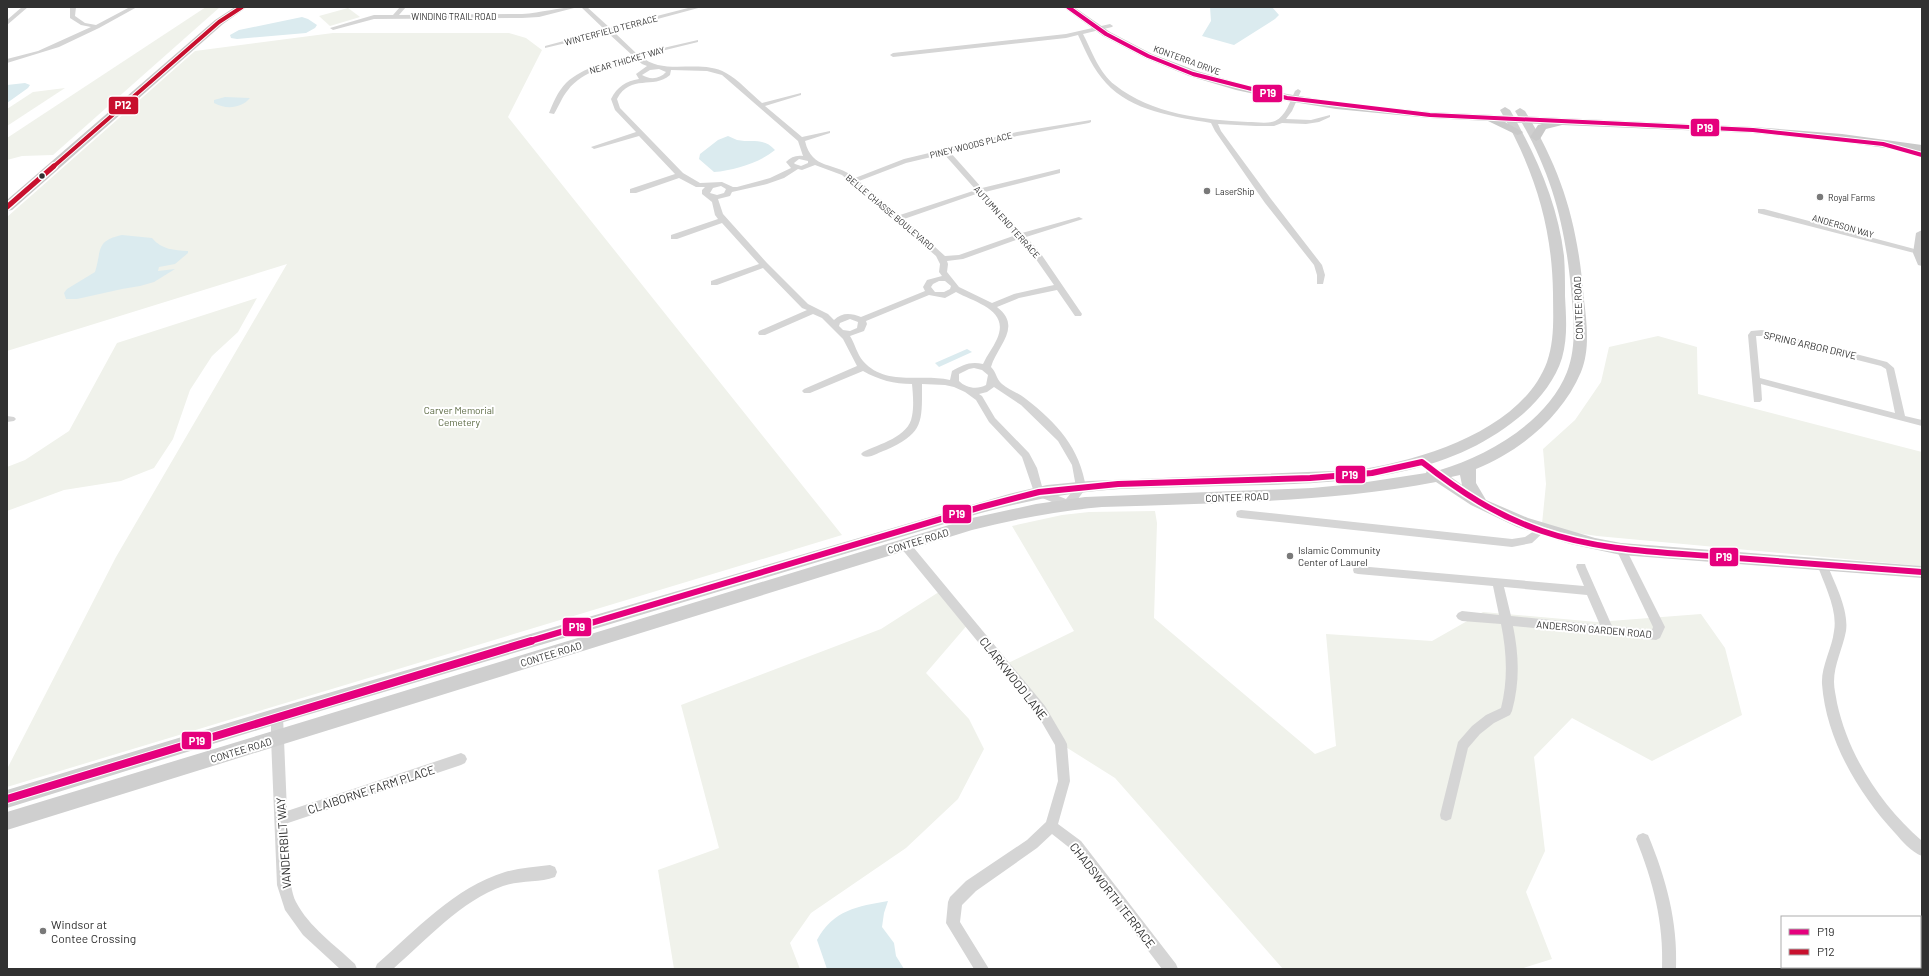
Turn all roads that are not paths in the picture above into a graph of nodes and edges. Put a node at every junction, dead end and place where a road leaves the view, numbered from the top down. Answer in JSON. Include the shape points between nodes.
{"nodes":[{"id":1,"x":25,"y":7,"type":"edge"},
{"id":2,"x":73,"y":7,"type":"edge"},
{"id":3,"x":134,"y":7,"type":"edge"},
{"id":4,"x":230,"y":7,"type":"edge"},
{"id":5,"x":242,"y":7,"type":"edge"},
{"id":6,"x":403,"y":7,"type":"edge"},
{"id":7,"x":584,"y":7,"type":"edge"},
{"id":8,"x":697,"y":7,"type":"edge"},
{"id":9,"x":1068,"y":7,"type":"edge"},
{"id":10,"x":1082,"y":7,"type":"edge"},
{"id":11,"x":570,"y":8,"type":"edge"},
{"id":12,"x":395,"y":16,"type":"junction"},
{"id":13,"x":219,"y":22,"type":"junction"},
{"id":14,"x":7,"y":23,"type":"edge"},
{"id":15,"x":1110,"y":26,"type":"junction"},
{"id":16,"x":97,"y":27,"type":"junction"},
{"id":17,"x":333,"y":28,"type":"dead end"},
{"id":18,"x":1098,"y":29,"type":"junction"},
{"id":19,"x":608,"y":30,"type":"junction"},
{"id":20,"x":1080,"y":34,"type":"junction"},
{"id":21,"x":696,"y":41,"type":"dead end"},
{"id":22,"x":547,"y":46,"type":"dead end"},
{"id":23,"x":893,"y":55,"type":"dead end"},
{"id":24,"x":636,"y":57,"type":"junction"},
{"id":25,"x":7,"y":61,"type":"edge"},
{"id":26,"x":644,"y":66,"type":"junction"},
{"id":27,"x":667,"y":71,"type":"junction"},
{"id":28,"x":640,"y":79,"type":"junction"},
{"id":29,"x":799,"y":94,"type":"dead end"},
{"id":30,"x":1296,"y":95,"type":"junction"},
{"id":31,"x":761,"y":105,"type":"junction"},
{"id":32,"x":552,"y":113,"type":"dead end"},
{"id":33,"x":1508,"y":115,"type":"junction"},
{"id":34,"x":1523,"y":115,"type":"junction"},
{"id":35,"x":1328,"y":116,"type":"dead end"},
{"id":36,"x":1478,"y":117,"type":"junction"},
{"id":37,"x":1282,"y":120,"type":"junction"},
{"id":38,"x":1089,"y":121,"type":"dead end"},
{"id":39,"x":1564,"y":121,"type":"junction"},
{"id":40,"x":1214,"y":122,"type":"junction"},
{"id":41,"x":828,"y":132,"type":"dead end"},
{"id":42,"x":1517,"y":132,"type":"junction"},
{"id":43,"x":642,"y":133,"type":"junction"},
{"id":44,"x":1536,"y":137,"type":"junction"},
{"id":45,"x":801,"y":140,"type":"junction"},
{"id":46,"x":1922,"y":142,"type":"edge"},
{"id":47,"x":1883,"y":144,"type":"junction"},
{"id":48,"x":594,"y":147,"type":"dead end"},
{"id":49,"x":1922,"y":149,"type":"edge"},
{"id":50,"x":946,"y":152,"type":"junction"},
{"id":51,"x":1922,"y":155,"type":"edge"},
{"id":52,"x":809,"y":159,"type":"junction"},
{"id":53,"x":795,"y":168,"type":"junction"},
{"id":54,"x":1057,"y":171,"type":"dead end"},
{"id":55,"x":680,"y":175,"type":"junction"},
{"id":56,"x":854,"y":180,"type":"junction"},
{"id":57,"x":699,"y":185,"type":"junction"},
{"id":58,"x":714,"y":185,"type":"junction"},
{"id":59,"x":633,"y":190,"type":"dead end"},
{"id":60,"x":979,"y":191,"type":"junction"},
{"id":61,"x":727,"y":193,"type":"junction"},
{"id":62,"x":711,"y":197,"type":"junction"},
{"id":63,"x":7,"y":207,"type":"edge"},
{"id":64,"x":1762,"y":208,"type":"dead end"},
{"id":65,"x":899,"y":218,"type":"junction"},
{"id":66,"x":1079,"y":219,"type":"dead end"},
{"id":67,"x":723,"y":220,"type":"junction"},
{"id":68,"x":1922,"y":233,"type":"edge"},
{"id":69,"x":1021,"y":236,"type":"junction"},
{"id":70,"x":674,"y":237,"type":"dead end"},
{"id":71,"x":1921,"y":253,"type":"edge"},
{"id":72,"x":942,"y":259,"type":"junction"},
{"id":73,"x":764,"y":264,"type":"junction"},
{"id":74,"x":943,"y":272,"type":"junction"},
{"id":75,"x":937,"y":279,"type":"junction"},
{"id":76,"x":949,"y":280,"type":"junction"},
{"id":77,"x":1320,"y":282,"type":"dead end"},
{"id":78,"x":714,"y":283,"type":"dead end"},
{"id":79,"x":1058,"y":287,"type":"junction"},
{"id":80,"x":952,"y":291,"type":"junction"},
{"id":81,"x":929,"y":292,"type":"junction"},
{"id":82,"x":993,"y":306,"type":"junction"},
{"id":83,"x":812,"y":311,"type":"junction"},
{"id":84,"x":1078,"y":314,"type":"dead end"},
{"id":85,"x":825,"y":316,"type":"junction"},
{"id":86,"x":843,"y":318,"type":"junction"},
{"id":87,"x":861,"y":320,"type":"junction"},
{"id":88,"x":835,"y":326,"type":"junction"},
{"id":89,"x":856,"y":332,"type":"junction"},
{"id":90,"x":762,"y":333,"type":"dead end"},
{"id":91,"x":842,"y":333,"type":"junction"},
{"id":92,"x":850,"y":342,"type":"junction"},
{"id":93,"x":984,"y":365,"type":"junction"},
{"id":94,"x":863,"y":367,"type":"junction"},
{"id":95,"x":955,"y":374,"type":"junction"},
{"id":96,"x":993,"y":379,"type":"junction"},
{"id":97,"x":1756,"y":380,"type":"junction"},
{"id":98,"x":932,"y":381,"type":"junction"},
{"id":99,"x":917,"y":382,"type":"junction"},
{"id":100,"x":957,"y":385,"type":"junction"},
{"id":101,"x":807,"y":391,"type":"dead end"},
{"id":102,"x":969,"y":391,"type":"junction"},
{"id":103,"x":1757,"y":400,"type":"dead end"},
{"id":104,"x":1901,"y":417,"type":"junction"},
{"id":105,"x":1922,"y":423,"type":"edge"},
{"id":106,"x":866,"y":454,"type":"dead end"},
{"id":107,"x":1422,"y":462,"type":"junction"},
{"id":108,"x":1469,"y":464,"type":"junction"},
{"id":109,"x":1438,"y":476,"type":"junction"},
{"id":110,"x":1081,"y":488,"type":"junction"},
{"id":111,"x":1039,"y":492,"type":"junction"},
{"id":112,"x":1068,"y":504,"type":"junction"},
{"id":113,"x":1486,"y":506,"type":"junction"},
{"id":114,"x":1241,"y":514,"type":"dead end"},
{"id":115,"x":1540,"y":531,"type":"junction"},
{"id":116,"x":905,"y":545,"type":"junction"},
{"id":117,"x":1621,"y":549,"type":"junction"},
{"id":118,"x":1822,"y":564,"type":"junction"},
{"id":119,"x":1581,"y":567,"type":"dead end"},
{"id":120,"x":1358,"y":570,"type":"dead end"},
{"id":121,"x":1922,"y":572,"type":"edge"},
{"id":122,"x":1497,"y":582,"type":"junction"},
{"id":123,"x":1591,"y":591,"type":"junction"},
{"id":124,"x":1462,"y":616,"type":"dead end"},
{"id":125,"x":1506,"y":620,"type":"junction"},
{"id":126,"x":1608,"y":630,"type":"junction"},
{"id":127,"x":278,"y":716,"type":"junction"},
{"id":128,"x":277,"y":738,"type":"junction"},
{"id":129,"x":461,"y":759,"type":"dead end"},
{"id":130,"x":109,"y":768,"type":"junction"},
{"id":131,"x":7,"y":799,"type":"edge"},
{"id":132,"x":7,"y":807,"type":"edge"},
{"id":133,"x":1446,"y":816,"type":"dead end"},
{"id":134,"x":281,"y":819,"type":"junction"},
{"id":135,"x":7,"y":821,"type":"edge"},
{"id":136,"x":1051,"y":826,"type":"junction"},
{"id":137,"x":1643,"y":839,"type":"dead end"},
{"id":138,"x":1922,"y":850,"type":"edge"},
{"id":139,"x":550,"y":872,"type":"dead end"},
{"id":140,"x":350,"y":969,"type":"edge"},
{"id":141,"x":382,"y":969,"type":"edge"},
{"id":142,"x":982,"y":969,"type":"edge"},
{"id":143,"x":1171,"y":969,"type":"edge"},
{"id":144,"x":1669,"y":969,"type":"edge"}],
"edges":[{"from":1,"to":14,"type":"street"},
{"from":2,"to":16,"type":"street","via":[[72,17]]},
{"from":3,"to":16,"type":"street"},
{"from":4,"to":13,"type":"main road"},
{"from":5,"to":13,"type":"main road"},
{"from":6,"to":12,"type":"street"},
{"from":7,"to":19,"type":"street"},
{"from":8,"to":19,"type":"street","name":"WINTERFIELD TERRACE"},
{"from":9,"to":18,"type":"main road","name":"KONTERRA DRIVE"},
{"from":10,"to":15,"type":"main road","name":"KONTERRA DRIVE"},
{"from":11,"to":12,"type":"street","name":"WINDING TRAIL ROAD","via":[[522,16]]},
{"from":12,"to":17,"type":"street","name":"WINDING TRAIL ROAD","via":[[374,17]]},
{"from":13,"to":63,"type":"main road"},
{"from":15,"to":18,"type":"street"},
{"from":15,"to":30,"type":"main road","name":"KONTERRA DRIVE","via":[[1130,38],[1178,58]]},
{"from":16,"to":25,"type":"street","via":[[55,48]]},
{"from":18,"to":20,"type":"street"},
{"from":18,"to":30,"type":"main road","name":"KONTERRA DRIVE","via":[[1136,50],[1192,72],[1228,83]]},
{"from":19,"to":22,"type":"street","name":"WINTERFIELD TERRACE"},
{"from":19,"to":24,"type":"street"},
{"from":20,"to":23,"type":"street"},
{"from":20,"to":40,"type":"street","via":[[1104,77],[1120,92],[1150,106]]},
{"from":21,"to":24,"type":"street","name":"NEAR THICKET WAY"},
{"from":24,"to":26,"type":"street"},
{"from":24,"to":32,"type":"street","name":"NEAR THICKET WAY","via":[[596,68],[580,76],[568,85]]},
{"from":26,"to":27,"type":"street"},
{"from":26,"to":28,"type":"street"},
{"from":27,"to":28,"type":"street","via":[[662,79]]},
{"from":27,"to":31,"type":"street","via":[[700,68],[719,72]]},
{"from":28,"to":43,"type":"street","via":[[619,91],[614,102],[617,109]]},
{"from":29,"to":31,"type":"street"},
{"from":30,"to":33,"type":"main road","name":"KONTERRA DRIVE"},
{"from":30,"to":36,"type":"main road","name":"KONTERRA DRIVE","via":[[1380,111]]},
{"from":30,"to":37,"type":"street"},
{"from":31,"to":45,"type":"street"},
{"from":33,"to":34,"type":"main road","name":"KONTERRA DRIVE"},
{"from":33,"to":36,"type":"main road","name":"KONTERRA DRIVE"},
{"from":33,"to":42,"type":"street","name":"CONTEE ROAD"},
{"from":34,"to":39,"type":"main road","name":"KONTERRA DRIVE"},
{"from":34,"to":44,"type":"street","name":"CONTEE ROAD"},
{"from":34,"to":46,"type":"main road","name":"KONTERRA DRIVE","via":[[1735,121],[1800,126]]},
{"from":35,"to":37,"type":"street","via":[[1312,123]]},
{"from":36,"to":42,"type":"main road"},
{"from":37,"to":40,"type":"street","via":[[1267,125]]},
{"from":38,"to":50,"type":"street","name":"PINEY WOODS PLACE","via":[[1017,134]]},
{"from":39,"to":44,"type":"main road","via":[[1542,127]]},
{"from":39,"to":47,"type":"main road","name":"KONTERRA DRIVE","via":[[1753,130]]},
{"from":40,"to":77,"type":"street","via":[[1264,196],[1318,265]]},
{"from":41,"to":45,"type":"street"},
{"from":42,"to":107,"type":"street","name":"CONTEE ROAD","via":[[1534,167],[1548,210],[1557,250],[1561,332],[1557,349],[1540,385],[1521,408],[1479,438]]},
{"from":43,"to":48,"type":"street"},
{"from":43,"to":55,"type":"street"},
{"from":44,"to":108,"type":"street","name":"CONTEE ROAD","via":[[1551,167],[1574,247],[1581,339],[1578,356],[1574,373],[1550,410],[1530,429],[1504,447]]},
{"from":45,"to":52,"type":"street"},
{"from":47,"to":49,"type":"main road","name":"KONTERRA DRIVE"},
{"from":47,"to":51,"type":"main road"},
{"from":50,"to":56,"type":"street","name":"PINEY WOODS PLACE","via":[[904,161]]},
{"from":50,"to":60,"type":"street","name":"AUTUMN END TERRACE"},
{"from":52,"to":53,"type":"street","name":"BELLE CHASSE BOULEVARD","via":[[802,168]]},
{"from":52,"to":53,"type":"street","name":"BELLE CHASSE BOULEVARD","via":[[797,157],[790,162]]},
{"from":52,"to":56,"type":"street","name":"BELLE CHASSE BOULEVARD","via":[[821,166],[845,173]]},
{"from":53,"to":61,"type":"street","name":"BELLE CHASSE BOULEVARD","via":[[785,174]]},
{"from":54,"to":60,"type":"street"},
{"from":55,"to":57,"type":"street"},
{"from":55,"to":59,"type":"street"},
{"from":56,"to":65,"type":"street","name":"BELLE CHASSE BOULEVARD"},
{"from":57,"to":58,"type":"street"},
{"from":57,"to":62,"type":"street"},
{"from":58,"to":61,"type":"street","via":[[726,185]]},
{"from":58,"to":62,"type":"street","via":[[707,189]]},
{"from":60,"to":65,"type":"street"},
{"from":60,"to":69,"type":"street","name":"AUTUMN END TERRACE"},
{"from":61,"to":62,"type":"street","name":"BELLE CHASSE BOULEVARD"},
{"from":62,"to":67,"type":"street"},
{"from":64,"to":71,"type":"street","name":"ANDERSON WAY"},
{"from":65,"to":72,"type":"street","name":"BELLE CHASSE BOULEVARD"},
{"from":66,"to":69,"type":"street"},
{"from":67,"to":70,"type":"street"},
{"from":67,"to":73,"type":"street"},
{"from":68,"to":71,"type":"street"},
{"from":69,"to":72,"type":"street","via":[[960,257]]},
{"from":69,"to":79,"type":"street","name":"AUTUMN END TERRACE","via":[[1036,253]]},
{"from":72,"to":74,"type":"street","name":"BELLE CHASSE BOULEVARD"},
{"from":73,"to":78,"type":"street"},
{"from":73,"to":83,"type":"street"},
{"from":74,"to":75,"type":"street"},
{"from":74,"to":76,"type":"street"},
{"from":75,"to":76,"type":"street"},
{"from":75,"to":81,"type":"street","via":[[928,284]]},
{"from":76,"to":80,"type":"street","via":[[954,284]]},
{"from":79,"to":82,"type":"street","via":[[1017,296]]},
{"from":79,"to":84,"type":"street","name":"AUTUMN END TERRACE"},
{"from":80,"to":81,"type":"street","via":[[941,296]]},
{"from":80,"to":82,"type":"street","via":[[965,293]]},
{"from":81,"to":87,"type":"street"},
{"from":82,"to":93,"type":"street","via":[[1005,328],[999,345]]},
{"from":83,"to":85,"type":"street"},
{"from":83,"to":90,"type":"street"},
{"from":85,"to":86,"type":"street"},
{"from":85,"to":88,"type":"street"},
{"from":86,"to":87,"type":"street","via":[[855,317]]},
{"from":86,"to":88,"type":"street","via":[[837,321]]},
{"from":87,"to":89,"type":"street","via":[[863,327]]},
{"from":88,"to":91,"type":"street"},
{"from":89,"to":91,"type":"street"},
{"from":89,"to":92,"type":"street"},
{"from":91,"to":92,"type":"street"},
{"from":92,"to":94,"type":"street","via":[[855,358]]},
{"from":93,"to":95,"type":"street","via":[[967,366]]},
{"from":93,"to":96,"type":"street"},
{"from":94,"to":99,"type":"street","via":[[888,380]]},
{"from":94,"to":101,"type":"street"},
{"from":95,"to":98,"type":"street"},
{"from":95,"to":100,"type":"street","via":[[954,382]]},
{"from":96,"to":102,"type":"street","via":[[988,387]]},
{"from":96,"to":110,"type":"street","via":[[996,385],[1022,400],[1070,448],[1079,471]]},
{"from":97,"to":103,"type":"street"},
{"from":97,"to":104,"type":"street"},
{"from":97,"to":104,"type":"street","name":"SPRING ARBOR DRIVE","via":[[1752,336],[1758,333],[1878,361],[1890,368]]},
{"from":98,"to":99,"type":"street"},
{"from":98,"to":100,"type":"street"},
{"from":99,"to":106,"type":"street","via":[[917,418],[914,426],[905,436]]},
{"from":100,"to":102,"type":"street"},
{"from":102,"to":111,"type":"street","via":[[979,398],[992,420],[1026,455]]},
{"from":104,"to":105,"type":"street"},
{"from":107,"to":109,"type":"street"},
{"from":107,"to":110,"type":"street","name":"CONTEE ROAD","via":[[1372,473],[1310,478],[1118,484]]},
{"from":108,"to":109,"type":"street","name":"CONTEE ROAD"},
{"from":108,"to":113,"type":"street","via":[[1466,479],[1470,490]]},
{"from":109,"to":112,"type":"street","name":"CONTEE ROAD","via":[[1322,493]]},
{"from":109,"to":113,"type":"street"},
{"from":110,"to":111,"type":"street","name":"CONTEE ROAD"},
{"from":110,"to":112,"type":"street"},
{"from":111,"to":112,"type":"street"},
{"from":111,"to":127,"type":"street","name":"CONTEE ROAD"},
{"from":112,"to":116,"type":"street","name":"CONTEE ROAD","via":[[1012,514]]},
{"from":113,"to":115,"type":"street"},
{"from":114,"to":115,"type":"street","name":"CONTEE ROAD","via":[[1512,543],[1528,540]]},
{"from":115,"to":117,"type":"street","via":[[1580,542]]},
{"from":116,"to":128,"type":"street","name":"CONTEE ROAD"},
{"from":116,"to":136,"type":"street","name":"CLARKWOOD LANE","via":[[1041,710],[1061,744],[1064,781]]},
{"from":117,"to":118,"type":"street"},
{"from":117,"to":126,"type":"street","name":"ANDERSON GARDEN ROAD","via":[[1659,627],[1656,635]]},
{"from":118,"to":121,"type":"street"},
{"from":118,"to":138,"type":"street","via":[[1835,598],[1841,629],[1828,678],[1833,715],[1846,750],[1872,795]]},
{"from":119,"to":123,"type":"street"},
{"from":120,"to":122,"type":"street"},
{"from":122,"to":123,"type":"street"},
{"from":122,"to":125,"type":"street"},
{"from":123,"to":126,"type":"street"},
{"from":124,"to":125,"type":"street","name":"ANDERSON GARDEN ROAD"},
{"from":125,"to":126,"type":"street","name":"ANDERSON GARDEN ROAD"},
{"from":125,"to":133,"type":"street","via":[[1513,657],[1510,698],[1506,711],[1481,726],[1462,746]]},
{"from":127,"to":128,"type":"street","name":"VANDERBILT WAY"},
{"from":127,"to":130,"type":"street","name":"CONTEE ROAD"},
{"from":128,"to":134,"type":"street","name":"VANDERBILT WAY"},
{"from":128,"to":135,"type":"street","name":"CONTEE ROAD"},
{"from":129,"to":134,"type":"street","name":"CLAIBORNE FARM PLACE"},
{"from":130,"to":131,"type":"street","name":"CONTEE ROAD"},
{"from":130,"to":132,"type":"street","via":[[101,775],[80,784]]},
{"from":134,"to":140,"type":"street","name":"VANDERBILT WAY","via":[[284,885],[290,905],[308,930]]},
{"from":136,"to":142,"type":"street","via":[[1032,844],[972,886],[955,902],[953,923]]},
{"from":136,"to":143,"type":"street","name":"CHADSWORTH TERRACE","via":[[1076,845]]},
{"from":137,"to":144,"type":"street","via":[[1655,867],[1668,920]]},
{"from":139,"to":141,"type":"street","via":[[526,874],[500,881],[476,893],[426,930]]}]}
